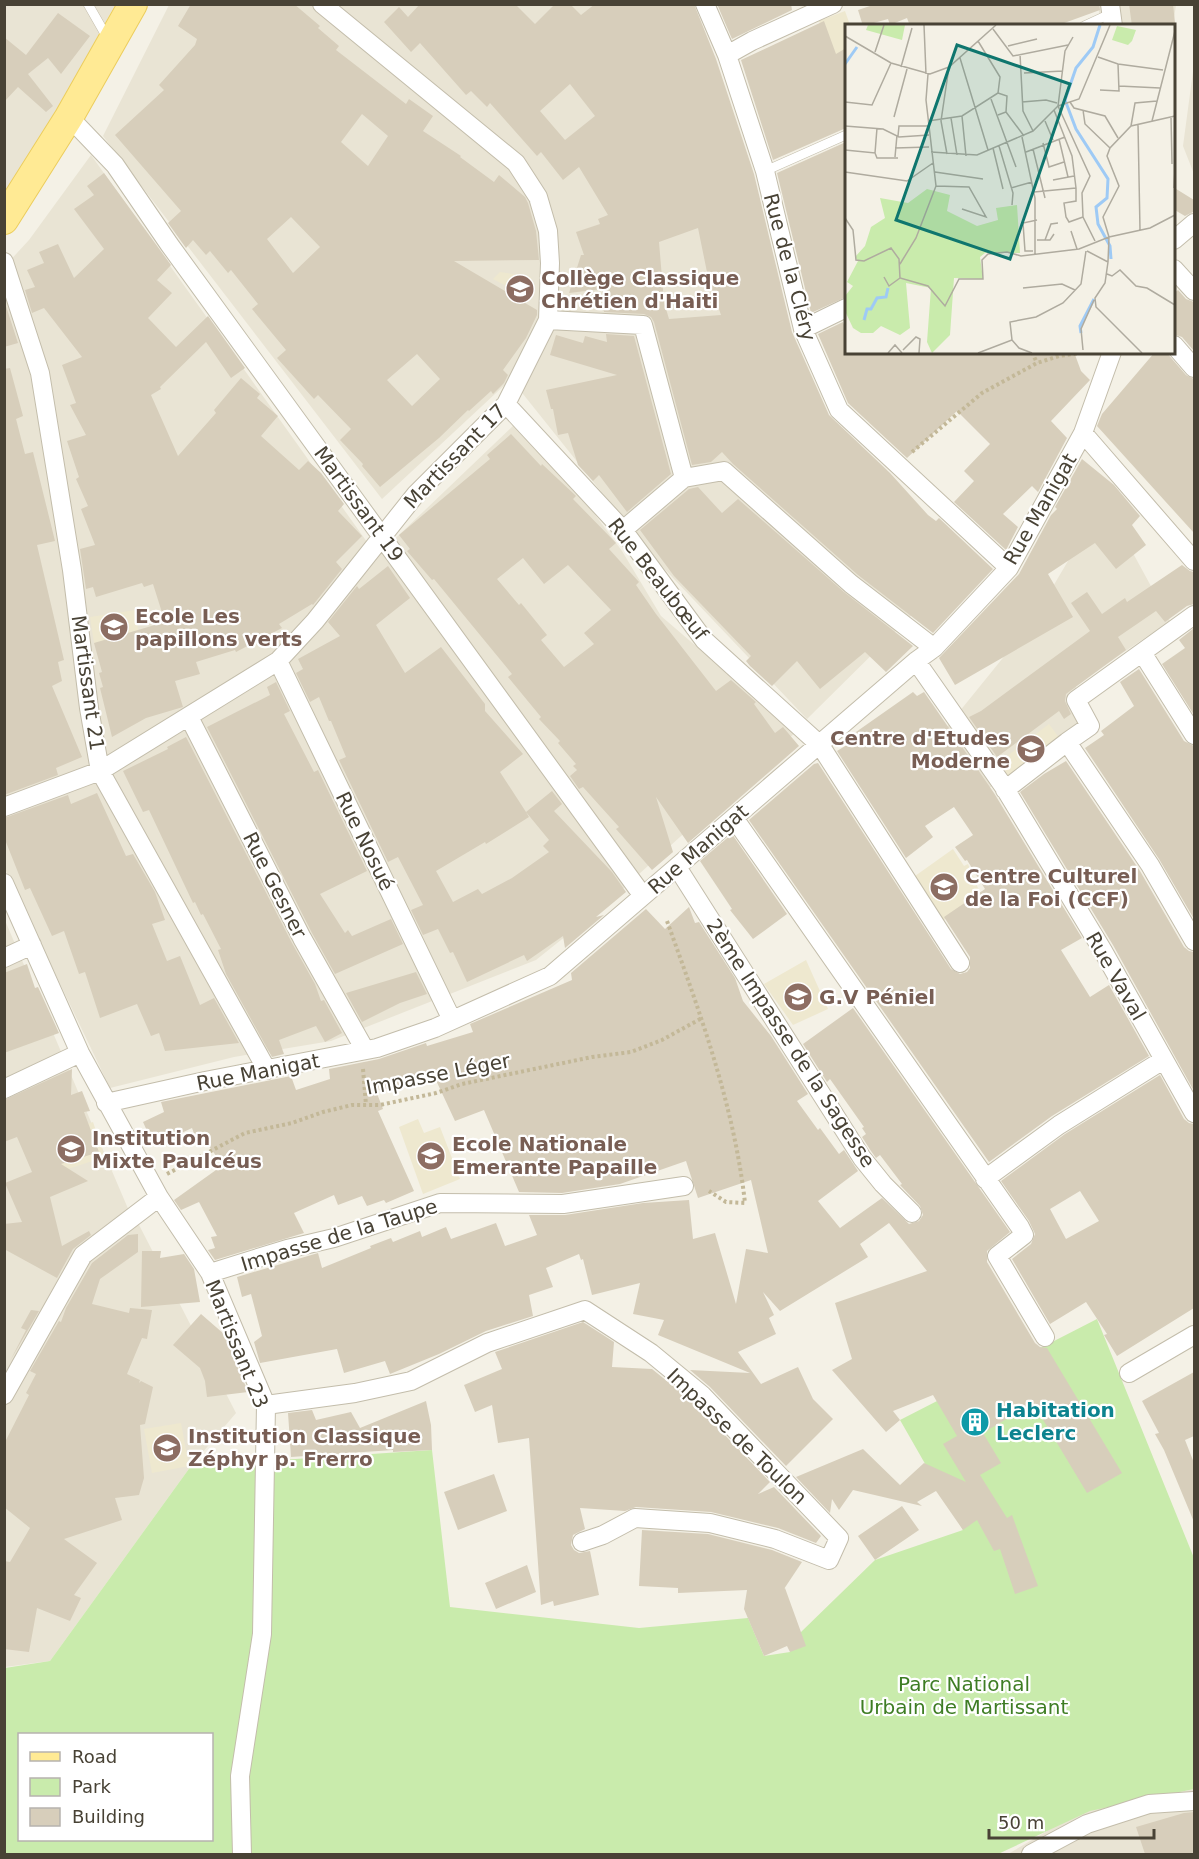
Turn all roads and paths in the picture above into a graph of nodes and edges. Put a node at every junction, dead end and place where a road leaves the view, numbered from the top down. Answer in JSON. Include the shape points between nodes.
{"nodes":[{"id":1,"x":88,"y":4,"type":"edge"},
{"id":2,"x":133,"y":4,"type":"edge"},
{"id":3,"x":322,"y":4,"type":"edge"},
{"id":4,"x":705,"y":4,"type":"edge"},
{"id":5,"x":833,"y":4,"type":"edge"},
{"id":6,"x":1112,"y":14,"type":"edge"},
{"id":7,"x":1089,"y":24,"type":"edge"},
{"id":8,"x":111,"y":43,"type":"junction"},
{"id":9,"x":727,"y":55,"type":"junction"},
{"id":10,"x":69,"y":117,"type":"junction"},
{"id":11,"x":845,"y":135,"type":"edge"},
{"id":12,"x":765,"y":171,"type":"junction"},
{"id":13,"x":4,"y":220,"type":"edge"},
{"id":14,"x":1194,"y":223,"type":"edge"},
{"id":15,"x":1175,"y":238,"type":"edge"},
{"id":16,"x":4,"y":262,"type":"edge"},
{"id":17,"x":1175,"y":271,"type":"edge"},
{"id":18,"x":1194,"y":291,"type":"edge"},
{"id":19,"x":845,"y":308,"type":"edge"},
{"id":20,"x":548,"y":320,"type":"junction"},
{"id":21,"x":803,"y":329,"type":"junction"},
{"id":22,"x":1175,"y":347,"type":"edge"},
{"id":23,"x":1033,"y":354,"type":"edge"},
{"id":24,"x":1073,"y":354,"type":"edge"},
{"id":25,"x":1111,"y":354,"type":"edge"},
{"id":26,"x":1037,"y":363,"type":"junction"},
{"id":27,"x":1194,"y":368,"type":"edge"},
{"id":28,"x":507,"y":404,"type":"junction"},
{"id":29,"x":1083,"y":434,"type":"junction"},
{"id":30,"x":898,"y":465,"type":"junction"},
{"id":31,"x":684,"y":478,"type":"junction"},
{"id":32,"x":623,"y":531,"type":"junction"},
{"id":33,"x":382,"y":536,"type":"junction"},
{"id":34,"x":1194,"y":561,"type":"edge"},
{"id":35,"x":1009,"y":568,"type":"junction"},
{"id":36,"x":1194,"y":615,"type":"edge"},
{"id":37,"x":934,"y":648,"type":"junction"},
{"id":38,"x":1143,"y":654,"type":"junction"},
{"id":39,"x":916,"y":661,"type":"junction"},
{"id":40,"x":278,"y":662,"type":"junction"},
{"id":41,"x":189,"y":717,"type":"junction"},
{"id":42,"x":1194,"y":735,"type":"edge"},
{"id":43,"x":1066,"y":742,"type":"junction"},
{"id":44,"x":820,"y":745,"type":"junction"},
{"id":45,"x":100,"y":771,"type":"junction"},
{"id":46,"x":1005,"y":790,"type":"junction"},
{"id":47,"x":4,"y":807,"type":"edge"},
{"id":48,"x":734,"y":818,"type":"junction"},
{"id":49,"x":677,"y":867,"type":"junction"},
{"id":50,"x":4,"y":883,"type":"edge"},
{"id":51,"x":643,"y":896,"type":"junction"},
{"id":52,"x":667,"y":921,"type":"dead end"},
{"id":53,"x":1194,"y":941,"type":"edge"},
{"id":54,"x":32,"y":945,"type":"junction"},
{"id":55,"x":4,"y":958,"type":"edge"},
{"id":56,"x":960,"y":963,"type":"dead end"},
{"id":57,"x":702,"y":1018,"type":"junction"},
{"id":58,"x":452,"y":1020,"type":"junction"},
{"id":59,"x":365,"y":1050,"type":"junction"},
{"id":60,"x":80,"y":1053,"type":"junction"},
{"id":61,"x":1163,"y":1060,"type":"junction"},
{"id":62,"x":267,"y":1070,"type":"junction"},
{"id":63,"x":4,"y":1089,"type":"edge"},
{"id":64,"x":106,"y":1103,"type":"junction"},
{"id":65,"x":366,"y":1105,"type":"junction"},
{"id":66,"x":1194,"y":1113,"type":"edge"},
{"id":67,"x":985,"y":1179,"type":"junction"},
{"id":68,"x":684,"y":1186,"type":"dead end"},
{"id":69,"x":155,"y":1190,"type":"junction"},
{"id":70,"x":709,"y":1191,"type":"dead end"},
{"id":71,"x":912,"y":1213,"type":"dead end"},
{"id":72,"x":210,"y":1273,"type":"junction"},
{"id":73,"x":1194,"y":1335,"type":"edge"},
{"id":74,"x":1045,"y":1337,"type":"dead end"},
{"id":75,"x":1129,"y":1373,"type":"dead end"},
{"id":76,"x":4,"y":1395,"type":"edge"},
{"id":77,"x":266,"y":1405,"type":"junction"},
{"id":78,"x":582,"y":1542,"type":"dead end"},
{"id":79,"x":1194,"y":1801,"type":"edge"},
{"id":80,"x":242,"y":1854,"type":"edge"},
{"id":81,"x":1031,"y":1854,"type":"edge"}],
"edges":[{"from":1,"to":8,"type":"lane"},
{"from":2,"to":8,"type":"main road"},
{"from":3,"to":20,"type":"street","name":"Martissant 17","via":[[516,163],[538,197],[548,231]]},
{"from":4,"to":9,"type":"street","name":"Rue de la Cléry"},
{"from":5,"to":9,"type":"street"},
{"from":6,"to":7,"type":"lane"},
{"from":8,"to":10,"type":"main road"},
{"from":9,"to":12,"type":"street","name":"Rue de la Cléry"},
{"from":10,"to":13,"type":"main road"},
{"from":10,"to":33,"type":"street","name":"Martissant 19","via":[[115,165]]},
{"from":11,"to":12,"type":"lane"},
{"from":12,"to":21,"type":"street","name":"Rue de la Cléry"},
{"from":14,"to":15,"type":"street"},
{"from":16,"to":45,"type":"street","name":"Martissant 21","via":[[40,373]]},
{"from":17,"to":18,"type":"street"},
{"from":19,"to":21,"type":"street"},
{"from":20,"to":28,"type":"street","name":"Martissant 17"},
{"from":20,"to":31,"type":"street","via":[[643,325]]},
{"from":21,"to":30,"type":"street","name":"Rue de la Cléry","via":[[839,410]]},
{"from":22,"to":27,"type":"street"},
{"from":23,"to":26,"type":"path"},
{"from":24,"to":26,"type":"path"},
{"from":25,"to":29,"type":"street","name":"Rue Manigat"},
{"from":26,"to":30,"type":"path","via":[[982,393]]},
{"from":28,"to":32,"type":"street","name":"Rue Beaubœuf"},
{"from":28,"to":33,"type":"street","name":"Martissant 17","via":[[416,494]]},
{"from":29,"to":34,"type":"street"},
{"from":29,"to":35,"type":"street","name":"Rue Manigat"},
{"from":30,"to":35,"type":"street","name":"Rue de la Cléry"},
{"from":31,"to":32,"type":"street"},
{"from":31,"to":37,"type":"street","via":[[724,471],[851,584]]},
{"from":32,"to":44,"type":"street","name":"Rue Beaubœuf","via":[[704,640]]},
{"from":33,"to":40,"type":"street","name":"Martissant 17"},
{"from":33,"to":51,"type":"street","name":"Martissant 19"},
{"from":35,"to":37,"type":"street","name":"Rue Manigat"},
{"from":36,"to":38,"type":"street"},
{"from":37,"to":39,"type":"street","name":"Rue Manigat"},
{"from":38,"to":42,"type":"street"},
{"from":38,"to":43,"type":"street","via":[[1076,700],[1090,726]]},
{"from":39,"to":44,"type":"street","name":"Rue Manigat"},
{"from":39,"to":46,"type":"street","name":"Rue Vaval"},
{"from":40,"to":41,"type":"street","name":"Martissant 17"},
{"from":40,"to":58,"type":"street","name":"Rue Nosué"},
{"from":41,"to":45,"type":"street","name":"Martissant 17"},
{"from":41,"to":59,"type":"street","name":"Rue Gesner","via":[[302,938]]},
{"from":43,"to":46,"type":"street"},
{"from":43,"to":53,"type":"street","via":[[1150,866]]},
{"from":44,"to":48,"type":"street","name":"Rue Manigat"},
{"from":44,"to":56,"type":"street","name":"Rue Beaubœuf"},
{"from":45,"to":47,"type":"street","name":"Martissant 17"},
{"from":45,"to":62,"type":"street","name":"Martissant 21"},
{"from":46,"to":61,"type":"street","name":"Rue Vaval","via":[[1103,951]]},
{"from":48,"to":49,"type":"street","name":"Rue Manigat"},
{"from":48,"to":67,"type":"street"},
{"from":49,"to":51,"type":"street","name":"Rue Manigat"},
{"from":49,"to":71,"type":"street","name":"2ème Impasse de la Sagesse","via":[[862,1158]]},
{"from":50,"to":54,"type":"street","name":"Martissant 23"},
{"from":51,"to":58,"type":"street","name":"Rue Manigat","via":[[550,976]]},
{"from":52,"to":57,"type":"path"},
{"from":54,"to":55,"type":"street"},
{"from":54,"to":60,"type":"street","name":"Martissant 23"},
{"from":57,"to":65,"type":"path","name":"Impasse Léger","via":[[631,1052]]},
{"from":57,"to":70,"type":"path","via":[[723,1084],[741,1163],[745,1203],[726,1202]]},
{"from":58,"to":59,"type":"street","name":"Rue Manigat"},
{"from":59,"to":62,"type":"street","name":"Rue Manigat"},
{"from":59,"to":65,"type":"path"},
{"from":60,"to":63,"type":"street"},
{"from":60,"to":64,"type":"street","name":"Martissant 23"},
{"from":61,"to":66,"type":"street","name":"Rue Vaval"},
{"from":61,"to":67,"type":"street","via":[[1059,1125]]},
{"from":62,"to":64,"type":"street","name":"Rue Manigat"},
{"from":64,"to":69,"type":"street","name":"Martissant 23"},
{"from":65,"to":69,"type":"path","name":"Impasse Léger","via":[[352,1105],[245,1133]]},
{"from":67,"to":74,"type":"street","via":[[1024,1235],[997,1256]]},
{"from":68,"to":72,"type":"street","name":"Impasse de la Taupe","via":[[563,1204],[440,1203]]},
{"from":69,"to":72,"type":"street","name":"Martissant 23"},
{"from":69,"to":76,"type":"street","via":[[83,1255]]},
{"from":72,"to":77,"type":"street","name":"Martissant 23"},
{"from":73,"to":75,"type":"street"},
{"from":77,"to":78,"type":"street","name":"Impasse de Toulon","via":[[411,1381],[487,1343],[585,1310],[651,1353],[702,1395],[839,1538],[828,1560],[775,1539],[710,1523],[635,1518]]},
{"from":77,"to":80,"type":"street","name":"Martissant 23","via":[[262,1634],[240,1776]]},
{"from":79,"to":81,"type":"street","via":[[1149,1804],[1128,1810],[1087,1824]]}]}
